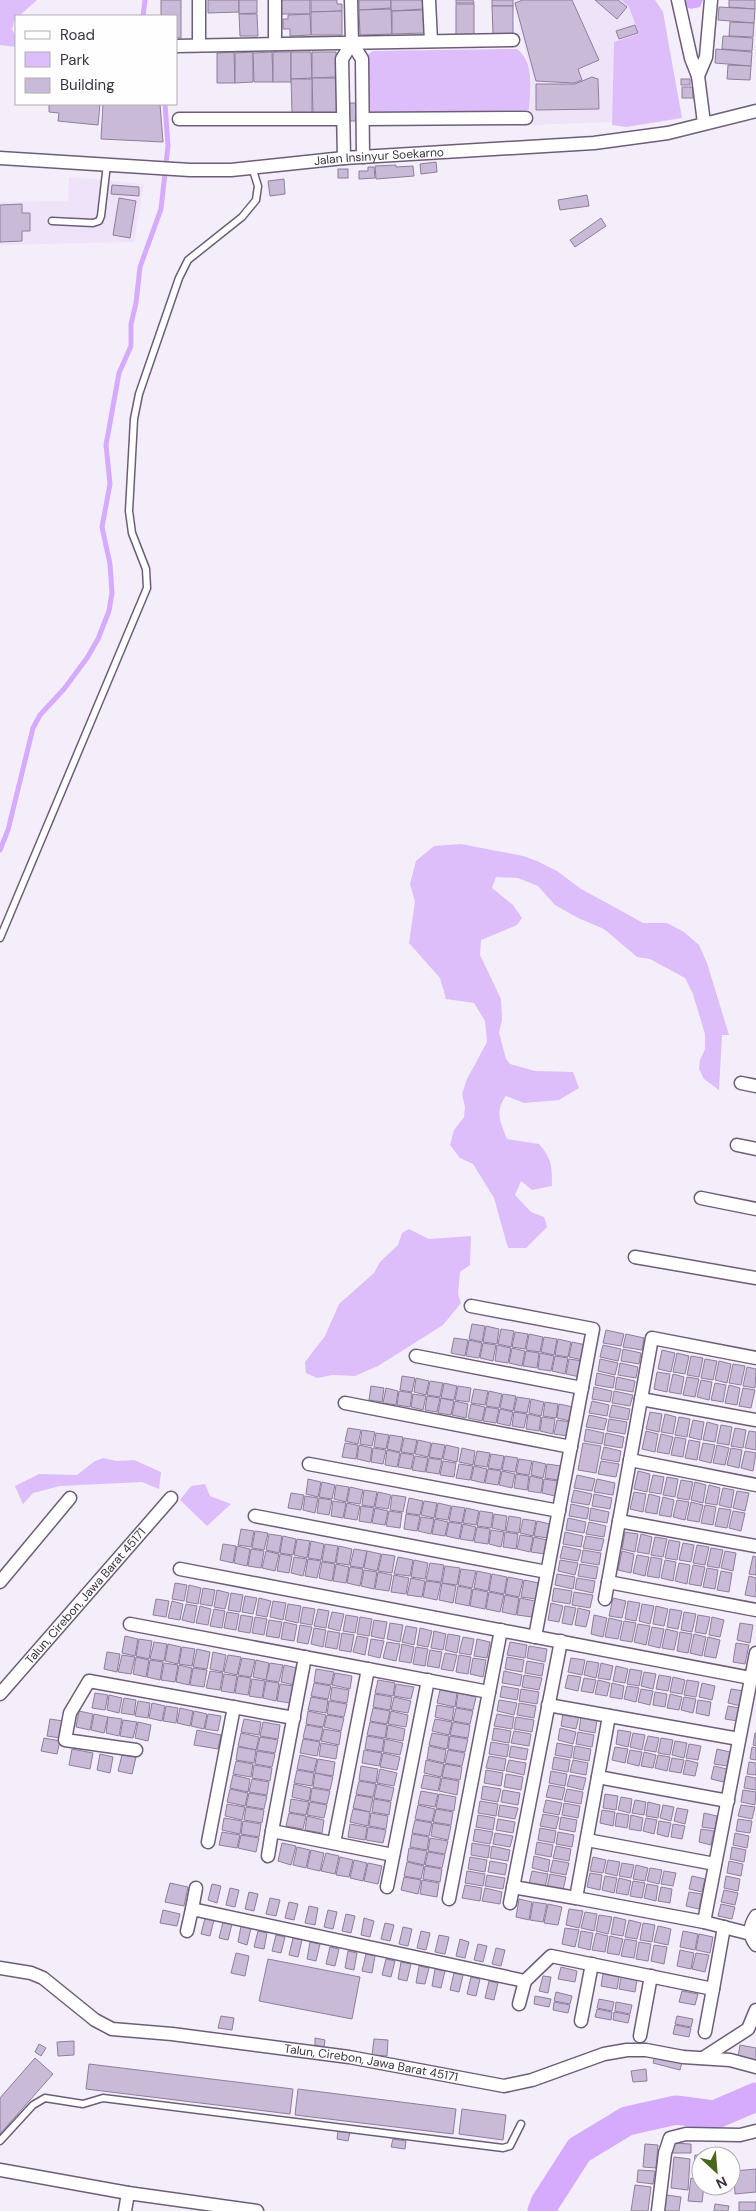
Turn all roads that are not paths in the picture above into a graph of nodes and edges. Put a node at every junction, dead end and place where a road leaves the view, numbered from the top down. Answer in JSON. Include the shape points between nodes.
{"nodes":[{"id":1,"x":199,"y":0,"type":"edge"},
{"id":2,"x":275,"y":0,"type":"edge"},
{"id":3,"x":351,"y":0,"type":"edge"},
{"id":4,"x":429,"y":0,"type":"edge"},
{"id":5,"x":678,"y":0,"type":"edge"},
{"id":6,"x":711,"y":0,"type":"edge"},
{"id":7,"x":514,"y":40,"type":"dead end"},
{"id":8,"x":431,"y":42,"type":"junction"},
{"id":9,"x":352,"y":43,"type":"junction"},
{"id":10,"x":275,"y":44,"type":"junction"},
{"id":11,"x":178,"y":46,"type":"edge"},
{"id":12,"x":199,"y":46,"type":"junction"},
{"id":13,"x":698,"y":76,"type":"junction"},
{"id":14,"x":756,"y":111,"type":"edge"},
{"id":15,"x":526,"y":118,"type":"dead end"},
{"id":16,"x":179,"y":119,"type":"dead end"},
{"id":17,"x":343,"y":119,"type":"junction"},
{"id":18,"x":362,"y":119,"type":"junction"},
{"id":19,"x":701,"y":124,"type":"junction"},
{"id":20,"x":363,"y":157,"type":"junction"},
{"id":21,"x":0,"y":158,"type":"edge"},
{"id":22,"x":344,"y":158,"type":"junction"},
{"id":23,"x":107,"y":164,"type":"junction"},
{"id":24,"x":252,"y":167,"type":"junction"},
{"id":25,"x":52,"y":220,"type":"dead end"},
{"id":26,"x":0,"y":938,"type":"edge"},
{"id":27,"x":741,"y":1083,"type":"dead end"},
{"id":28,"x":756,"y":1086,"type":"edge"},
{"id":29,"x":737,"y":1145,"type":"dead end"},
{"id":30,"x":756,"y":1149,"type":"edge"},
{"id":31,"x":701,"y":1198,"type":"dead end"},
{"id":32,"x":756,"y":1209,"type":"edge"},
{"id":33,"x":635,"y":1258,"type":"dead end"},
{"id":34,"x":756,"y":1278,"type":"edge"},
{"id":35,"x":471,"y":1306,"type":"dead end"},
{"id":36,"x":416,"y":1356,"type":"dead end"},
{"id":37,"x":756,"y":1358,"type":"edge"},
{"id":38,"x":582,"y":1388,"type":"junction"},
{"id":39,"x":641,"y":1399,"type":"junction"},
{"id":40,"x":345,"y":1403,"type":"dead end"},
{"id":41,"x":756,"y":1420,"type":"edge"},
{"id":42,"x":571,"y":1447,"type":"junction"},
{"id":43,"x":630,"y":1460,"type":"junction"},
{"id":44,"x":309,"y":1464,"type":"dead end"},
{"id":45,"x":756,"y":1485,"type":"edge"},
{"id":46,"x":70,"y":1498,"type":"dead end"},
{"id":47,"x":171,"y":1498,"type":"dead end"},
{"id":48,"x":559,"y":1511,"type":"junction"},
{"id":49,"x":255,"y":1516,"type":"dead end"},
{"id":50,"x":619,"y":1521,"type":"junction"},
{"id":51,"x":756,"y":1546,"type":"edge"},
{"id":52,"x":180,"y":1569,"type":"dead end"},
{"id":53,"x":547,"y":1572,"type":"junction"},
{"id":54,"x":0,"y":1582,"type":"edge"},
{"id":55,"x":608,"y":1582,"type":"junction"},
{"id":56,"x":605,"y":1599,"type":"dead end"},
{"id":57,"x":756,"y":1610,"type":"edge"},
{"id":58,"x":130,"y":1624,"type":"dead end"},
{"id":59,"x":500,"y":1630,"type":"junction"},
{"id":60,"x":535,"y":1636,"type":"junction"},
{"id":61,"x":561,"y":1641,"type":"junction"},
{"id":62,"x":756,"y":1653,"type":"edge"},
{"id":63,"x":305,"y":1657,"type":"junction"},
{"id":64,"x":368,"y":1669,"type":"junction"},
{"id":65,"x":754,"y":1678,"type":"edge"},
{"id":66,"x":428,"y":1680,"type":"junction"},
{"id":67,"x":489,"y":1692,"type":"junction"},
{"id":68,"x":0,"y":1694,"type":"edge"},
{"id":69,"x":548,"y":1705,"type":"junction"},
{"id":70,"x":234,"y":1707,"type":"junction"},
{"id":71,"x":609,"y":1716,"type":"junction"},
{"id":72,"x":294,"y":1718,"type":"junction"},
{"id":73,"x":740,"y":1739,"type":"junction"},
{"id":74,"x":136,"y":1750,"type":"dead end"},
{"id":75,"x":598,"y":1777,"type":"junction"},
{"id":76,"x":728,"y":1801,"type":"junction"},
{"id":77,"x":272,"y":1831,"type":"junction"},
{"id":78,"x":587,"y":1840,"type":"junction"},
{"id":79,"x":208,"y":1842,"type":"dead end"},
{"id":80,"x":334,"y":1844,"type":"junction"},
{"id":81,"x":393,"y":1855,"type":"junction"},
{"id":82,"x":268,"y":1856,"type":"dead end"},
{"id":83,"x":715,"y":1864,"type":"junction"},
{"id":84,"x":387,"y":1887,"type":"dead end"},
{"id":85,"x":513,"y":1887,"type":"junction"},
{"id":86,"x":196,"y":1888,"type":"dead end"},
{"id":87,"x":576,"y":1898,"type":"junction"},
{"id":88,"x":449,"y":1899,"type":"dead end"},
{"id":89,"x":510,"y":1903,"type":"dead end"},
{"id":90,"x":192,"y":1909,"type":"junction"},
{"id":91,"x":756,"y":1916,"type":"edge"},
{"id":92,"x":704,"y":1922,"type":"junction"},
{"id":93,"x":724,"y":1927,"type":"junction"},
{"id":94,"x":187,"y":1931,"type":"dead end"},
{"id":95,"x":753,"y":1940,"type":"edge"},
{"id":96,"x":592,"y":1964,"type":"junction"},
{"id":97,"x":0,"y":1968,"type":"edge"},
{"id":98,"x":651,"y":1976,"type":"junction"},
{"id":99,"x":525,"y":1981,"type":"junction"},
{"id":100,"x":713,"y":1989,"type":"junction"},
{"id":101,"x":519,"y":2004,"type":"dead end"},
{"id":102,"x":756,"y":2010,"type":"edge"},
{"id":103,"x":581,"y":2021,"type":"dead end"},
{"id":104,"x":705,"y":2032,"type":"dead end"},
{"id":105,"x":640,"y":2036,"type":"dead end"},
{"id":106,"x":703,"y":2058,"type":"junction"},
{"id":107,"x":756,"y":2067,"type":"edge"},
{"id":108,"x":521,"y":2124,"type":"dead end"},
{"id":109,"x":756,"y":2132,"type":"edge"},
{"id":110,"x":0,"y":2141,"type":"edge"},
{"id":111,"x":0,"y":2170,"type":"edge"},
{"id":112,"x":128,"y":2193,"type":"junction"},
{"id":113,"x":125,"y":2211,"type":"edge"},
{"id":114,"x":257,"y":2211,"type":"edge"},
{"id":115,"x":658,"y":2211,"type":"edge"}],
"edges":[{"from":1,"to":12,"type":"street"},
{"from":2,"to":10,"type":"street"},
{"from":3,"to":9,"type":"street"},
{"from":4,"to":8,"type":"street"},
{"from":5,"to":13,"type":"street"},
{"from":6,"to":13,"type":"street","via":[[706,57]]},
{"from":7,"to":8,"type":"street"},
{"from":8,"to":9,"type":"street"},
{"from":9,"to":10,"type":"street"},
{"from":9,"to":17,"type":"street","via":[[342,59]]},
{"from":9,"to":18,"type":"street","via":[[362,59]]},
{"from":10,"to":12,"type":"street"},
{"from":11,"to":12,"type":"street"},
{"from":13,"to":19,"type":"street"},
{"from":14,"to":19,"type":"street","name":"Jalan Insinyur Soekarno"},
{"from":15,"to":18,"type":"street"},
{"from":16,"to":17,"type":"street"},
{"from":17,"to":22,"type":"street"},
{"from":18,"to":20,"type":"street"},
{"from":19,"to":20,"type":"street","name":"Jalan Insinyur Soekarno","via":[[668,133],[594,143]]},
{"from":20,"to":22,"type":"street","name":"Jalan Insinyur Soekarno"},
{"from":21,"to":23,"type":"street","name":"Jalan Insinyur Soekarno"},
{"from":22,"to":24,"type":"street","name":"Jalan Insinyur Soekarno"},
{"from":23,"to":24,"type":"street","name":"Jalan Insinyur Soekarno","via":[[190,170]]},
{"from":23,"to":25,"type":"lane","via":[[99,221]]},
{"from":24,"to":26,"type":"lane","via":[[258,186],[256,200],[242,217],[188,260],[139,394],[134,418],[129,511],[132,533],[146,569],[147,588]]},
{"from":27,"to":28,"type":"street"},
{"from":29,"to":30,"type":"street"},
{"from":31,"to":32,"type":"street"},
{"from":33,"to":34,"type":"street"},
{"from":35,"to":38,"type":"street","via":[[593,1329]]},
{"from":36,"to":38,"type":"street"},
{"from":37,"to":39,"type":"street","via":[[652,1338]]},
{"from":38,"to":42,"type":"street"},
{"from":39,"to":41,"type":"street"},
{"from":39,"to":43,"type":"street"},
{"from":40,"to":42,"type":"street"},
{"from":42,"to":48,"type":"street"},
{"from":43,"to":45,"type":"street"},
{"from":43,"to":50,"type":"street"},
{"from":44,"to":48,"type":"street"},
{"from":46,"to":54,"type":"street"},
{"from":47,"to":68,"type":"street","name":"Talun, Cirebon, Jawa Barat 45171"},
{"from":48,"to":53,"type":"street"},
{"from":49,"to":53,"type":"street"},
{"from":50,"to":51,"type":"street"},
{"from":50,"to":55,"type":"street"},
{"from":52,"to":59,"type":"street"},
{"from":53,"to":60,"type":"street"},
{"from":55,"to":56,"type":"street"},
{"from":55,"to":57,"type":"street"},
{"from":58,"to":63,"type":"street"},
{"from":59,"to":60,"type":"street"},
{"from":59,"to":67,"type":"street"},
{"from":60,"to":61,"type":"street"},
{"from":61,"to":65,"type":"street"},
{"from":61,"to":69,"type":"street"},
{"from":62,"to":65,"type":"street"},
{"from":63,"to":64,"type":"street"},
{"from":63,"to":72,"type":"street"},
{"from":64,"to":66,"type":"street"},
{"from":64,"to":80,"type":"street"},
{"from":65,"to":73,"type":"street"},
{"from":66,"to":67,"type":"street"},
{"from":66,"to":81,"type":"street"},
{"from":67,"to":88,"type":"street"},
{"from":69,"to":71,"type":"street"},
{"from":69,"to":85,"type":"street"},
{"from":70,"to":72,"type":"street"},
{"from":70,"to":74,"type":"street","via":[[89,1681],[70,1713],[65,1740]]},
{"from":70,"to":79,"type":"street"},
{"from":71,"to":73,"type":"street"},
{"from":71,"to":75,"type":"street"},
{"from":72,"to":77,"type":"street"},
{"from":73,"to":76,"type":"street"},
{"from":75,"to":76,"type":"street"},
{"from":75,"to":78,"type":"street"},
{"from":76,"to":83,"type":"street"},
{"from":77,"to":80,"type":"street"},
{"from":77,"to":82,"type":"street"},
{"from":78,"to":83,"type":"street"},
{"from":78,"to":87,"type":"street"},
{"from":80,"to":81,"type":"street"},
{"from":81,"to":84,"type":"street"},
{"from":83,"to":92,"type":"street"},
{"from":85,"to":87,"type":"street"},
{"from":85,"to":89,"type":"street"},
{"from":86,"to":90,"type":"street"},
{"from":87,"to":92,"type":"street"},
{"from":90,"to":94,"type":"street"},
{"from":90,"to":99,"type":"street"},
{"from":91,"to":95,"type":"street","via":[[751,1927]]},
{"from":92,"to":93,"type":"street"},
{"from":93,"to":95,"type":"street"},
{"from":93,"to":100,"type":"street"},
{"from":96,"to":98,"type":"street"},
{"from":96,"to":99,"type":"street","via":[[551,1956]]},
{"from":96,"to":103,"type":"street"},
{"from":97,"to":106,"type":"street","name":"Talun, Cirebon, Jawa Barat 45171","via":[[43,1978],[95,2020],[112,2029],[348,2057],[504,2086],[532,2080],[604,2054],[627,2050]]},
{"from":98,"to":100,"type":"street"},
{"from":98,"to":105,"type":"street"},
{"from":99,"to":101,"type":"street"},
{"from":100,"to":104,"type":"street"},
{"from":102,"to":106,"type":"street","via":[[748,2028]]},
{"from":106,"to":107,"type":"street","name":"Talun, Cirebon, Jawa Barat 45171","via":[[730,2060]]},
{"from":108,"to":110,"type":"lane","via":[[510,2146],[503,2148],[103,2098],[83,2104],[45,2098],[33,2106]]},
{"from":109,"to":115,"type":"street","via":[[740,2135],[686,2134],[670,2138],[665,2153]]},
{"from":111,"to":112,"type":"street"},
{"from":112,"to":113,"type":"street"},
{"from":112,"to":114,"type":"street"}]}
